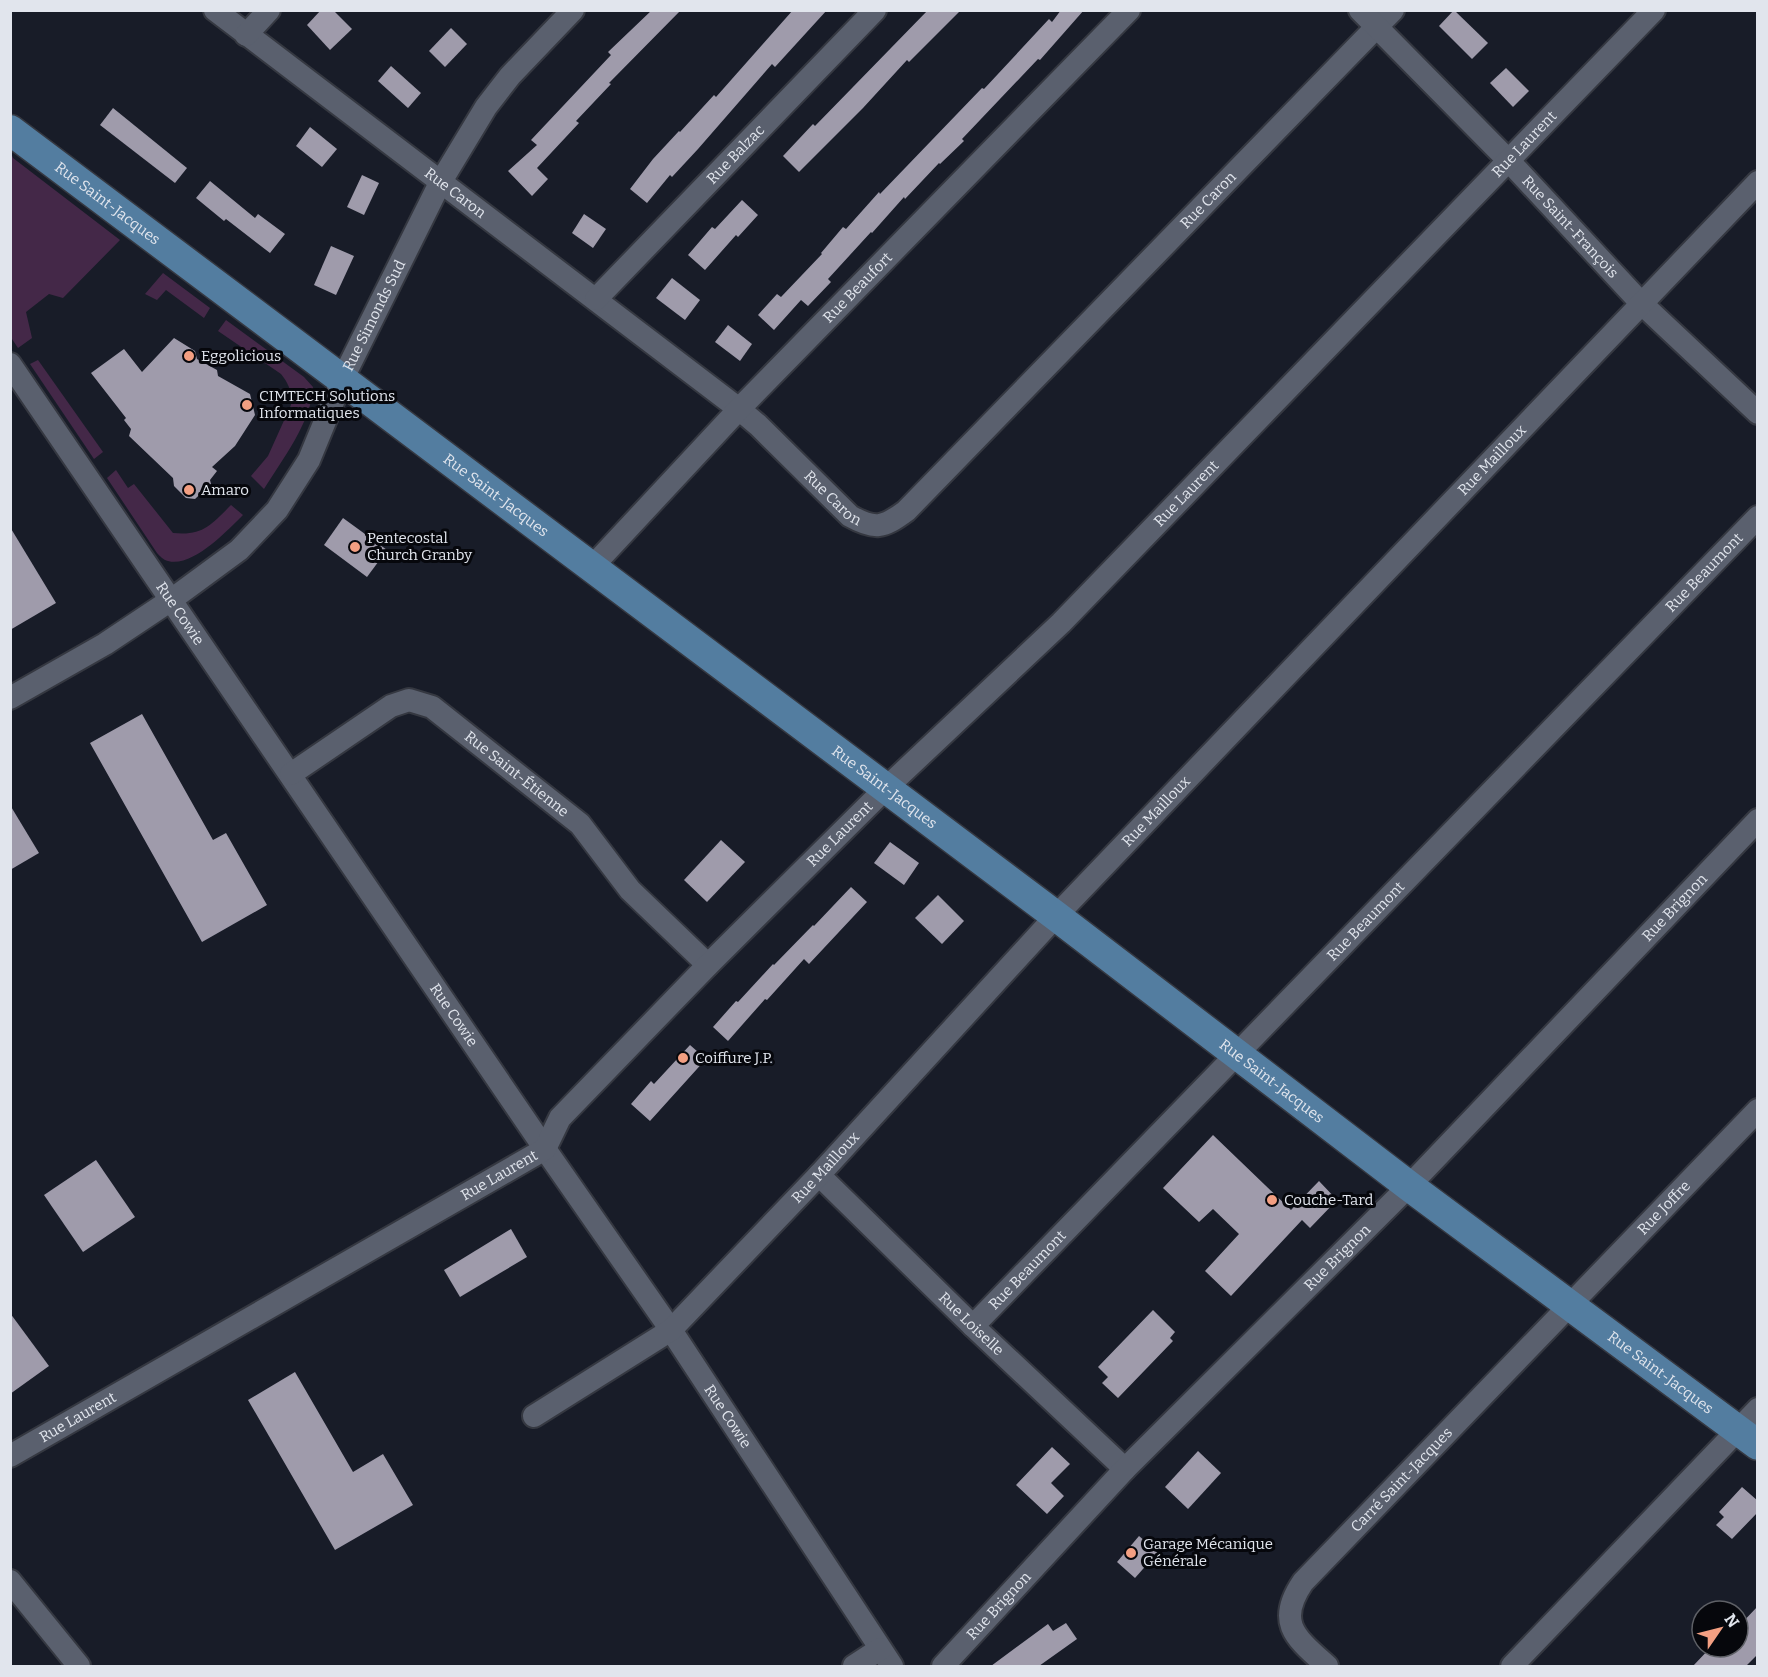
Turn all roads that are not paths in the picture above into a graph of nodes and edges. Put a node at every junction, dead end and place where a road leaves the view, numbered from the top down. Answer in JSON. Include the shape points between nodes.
{"nodes":[{"id":1,"x":215,"y":10,"type":"edge"},
{"id":2,"x":268,"y":10,"type":"edge"},
{"id":3,"x":573,"y":10,"type":"edge"},
{"id":4,"x":875,"y":10,"type":"edge"},
{"id":5,"x":1129,"y":10,"type":"edge"},
{"id":6,"x":1360,"y":10,"type":"edge"},
{"id":7,"x":1393,"y":10,"type":"edge"},
{"id":8,"x":1654,"y":10,"type":"edge"},
{"id":9,"x":1377,"y":27,"type":"junction"},
{"id":10,"x":246,"y":35,"type":"junction"},
{"id":11,"x":10,"y":130,"type":"edge"},
{"id":12,"x":1509,"y":161,"type":"junction"},
{"id":13,"x":1758,"y":182,"type":"edge"},
{"id":14,"x":440,"y":183,"type":"junction"},
{"id":15,"x":596,"y":299,"type":"junction"},
{"id":16,"x":1641,"y":303,"type":"junction"},
{"id":17,"x":10,"y":364,"type":"edge"},
{"id":18,"x":342,"y":380,"type":"junction"},
{"id":19,"x":739,"y":409,"type":"junction"},
{"id":20,"x":1758,"y":413,"type":"edge"},
{"id":21,"x":1758,"y":517,"type":"edge"},
{"id":22,"x":591,"y":568,"type":"junction"},
{"id":23,"x":171,"y":600,"type":"junction"},
{"id":24,"x":10,"y":698,"type":"edge"},
{"id":25,"x":291,"y":774,"type":"junction"},
{"id":26,"x":885,"y":789,"type":"junction"},
{"id":27,"x":1758,"y":819,"type":"edge"},
{"id":28,"x":1056,"y":916,"type":"junction"},
{"id":29,"x":708,"y":965,"type":"junction"},
{"id":30,"x":1236,"y":1053,"type":"junction"},
{"id":31,"x":1758,"y":1110,"type":"edge"},
{"id":32,"x":545,"y":1149,"type":"junction"},
{"id":33,"x":819,"y":1175,"type":"junction"},
{"id":34,"x":1409,"y":1186,"type":"junction"},
{"id":35,"x":1570,"y":1305,"type":"junction"},
{"id":36,"x":973,"y":1326,"type":"junction"},
{"id":37,"x":671,"y":1330,"type":"junction"},
{"id":38,"x":534,"y":1416,"type":"dead end"},
{"id":39,"x":1751,"y":1428,"type":"edge"},
{"id":40,"x":10,"y":1456,"type":"edge"},
{"id":41,"x":1125,"y":1469,"type":"junction"},
{"id":42,"x":10,"y":1581,"type":"edge"},
{"id":43,"x":886,"y":1658,"type":"edge"},
{"id":44,"x":79,"y":1666,"type":"edge"},
{"id":45,"x":854,"y":1666,"type":"edge"},
{"id":46,"x":943,"y":1666,"type":"edge"},
{"id":47,"x":1327,"y":1666,"type":"edge"},
{"id":48,"x":1512,"y":1666,"type":"edge"}],
"edges":[{"from":1,"to":10,"type":"street","name":"Rue Caron"},
{"from":2,"to":10,"type":"street"},
{"from":3,"to":14,"type":"street","name":"Rue Simonds Sud","via":[[486,107]]},
{"from":4,"to":15,"type":"street","name":"Rue Balzac"},
{"from":5,"to":19,"type":"street","name":"Rue Beaufort"},
{"from":6,"to":9,"type":"street","name":"Rue Saint-François"},
{"from":7,"to":9,"type":"street","name":"Rue Caron"},
{"from":8,"to":12,"type":"street","name":"Rue Laurent"},
{"from":9,"to":12,"type":"street","name":"Rue Saint-François"},
{"from":9,"to":19,"type":"street","name":"Rue Caron","via":[[906,511],[888,524],[867,525],[850,516]]},
{"from":10,"to":14,"type":"street","name":"Rue Caron"},
{"from":11,"to":18,"type":"main road","name":"Rue Saint-Jacques"},
{"from":12,"to":16,"type":"street","name":"Rue Saint-François"},
{"from":12,"to":26,"type":"street","name":"Rue Laurent","via":[[1061,623]]},
{"from":13,"to":16,"type":"street","name":"Rue Mailloux"},
{"from":14,"to":15,"type":"street","name":"Rue Caron"},
{"from":14,"to":18,"type":"street","name":"Rue Simonds Sud"},
{"from":15,"to":19,"type":"street","name":"Rue Caron"},
{"from":16,"to":20,"type":"street","name":"Rue Saint-François"},
{"from":16,"to":28,"type":"street","name":"Rue Mailloux"},
{"from":17,"to":23,"type":"street","name":"Rue Cowie"},
{"from":18,"to":22,"type":"main road","name":"Rue Saint-Jacques"},
{"from":18,"to":23,"type":"street","name":"Rue Simonds Sud","via":[[309,460],[277,510],[239,550]]},
{"from":19,"to":22,"type":"street","name":"Rue Beaufort"},
{"from":21,"to":30,"type":"street","name":"Rue Beaumont"},
{"from":22,"to":26,"type":"main road","name":"Rue Saint-Jacques"},
{"from":23,"to":24,"type":"street","name":"Rue Simonds Sud","via":[[105,644]]},
{"from":23,"to":25,"type":"street","name":"Rue Cowie"},
{"from":25,"to":29,"type":"street","name":"Rue Saint-Étienne","via":[[391,706],[409,700],[432,707],[580,824],[630,890]]},
{"from":25,"to":32,"type":"street","name":"Rue Cowie"},
{"from":26,"to":28,"type":"main road","name":"Rue Saint-Jacques"},
{"from":26,"to":29,"type":"street","name":"Rue Laurent"},
{"from":27,"to":34,"type":"street","name":"Rue Brignon"},
{"from":28,"to":30,"type":"main road","name":"Rue Saint-Jacques"},
{"from":28,"to":33,"type":"street","name":"Rue Mailloux"},
{"from":29,"to":32,"type":"street","name":"Rue Laurent","via":[[560,1118]]},
{"from":30,"to":34,"type":"main road","name":"Rue Saint-Jacques"},
{"from":30,"to":36,"type":"street","name":"Rue Beaumont"},
{"from":31,"to":35,"type":"street","name":"Rue Joffre"},
{"from":32,"to":37,"type":"street","name":"Rue Cowie"},
{"from":32,"to":40,"type":"street","name":"Rue Laurent"},
{"from":33,"to":36,"type":"street","name":"Rue Loiselle"},
{"from":33,"to":37,"type":"street","name":"Rue Mailloux"},
{"from":34,"to":35,"type":"main road","name":"Rue Saint-Jacques"},
{"from":34,"to":41,"type":"street","name":"Rue Brignon"},
{"from":35,"to":39,"type":"main road","name":"Rue Saint-Jacques"},
{"from":35,"to":47,"type":"street","name":"Carré Saint-Jacques","via":[[1293,1596],[1289,1606],[1295,1634]]},
{"from":36,"to":41,"type":"street","name":"Rue Loiselle"},
{"from":37,"to":38,"type":"street","name":"Rue Mailloux"},
{"from":37,"to":43,"type":"street","name":"Rue Cowie"},
{"from":39,"to":48,"type":"street"},
{"from":41,"to":46,"type":"street","name":"Rue Brignon"},
{"from":42,"to":44,"type":"street"},
{"from":43,"to":45,"type":"street"}]}
